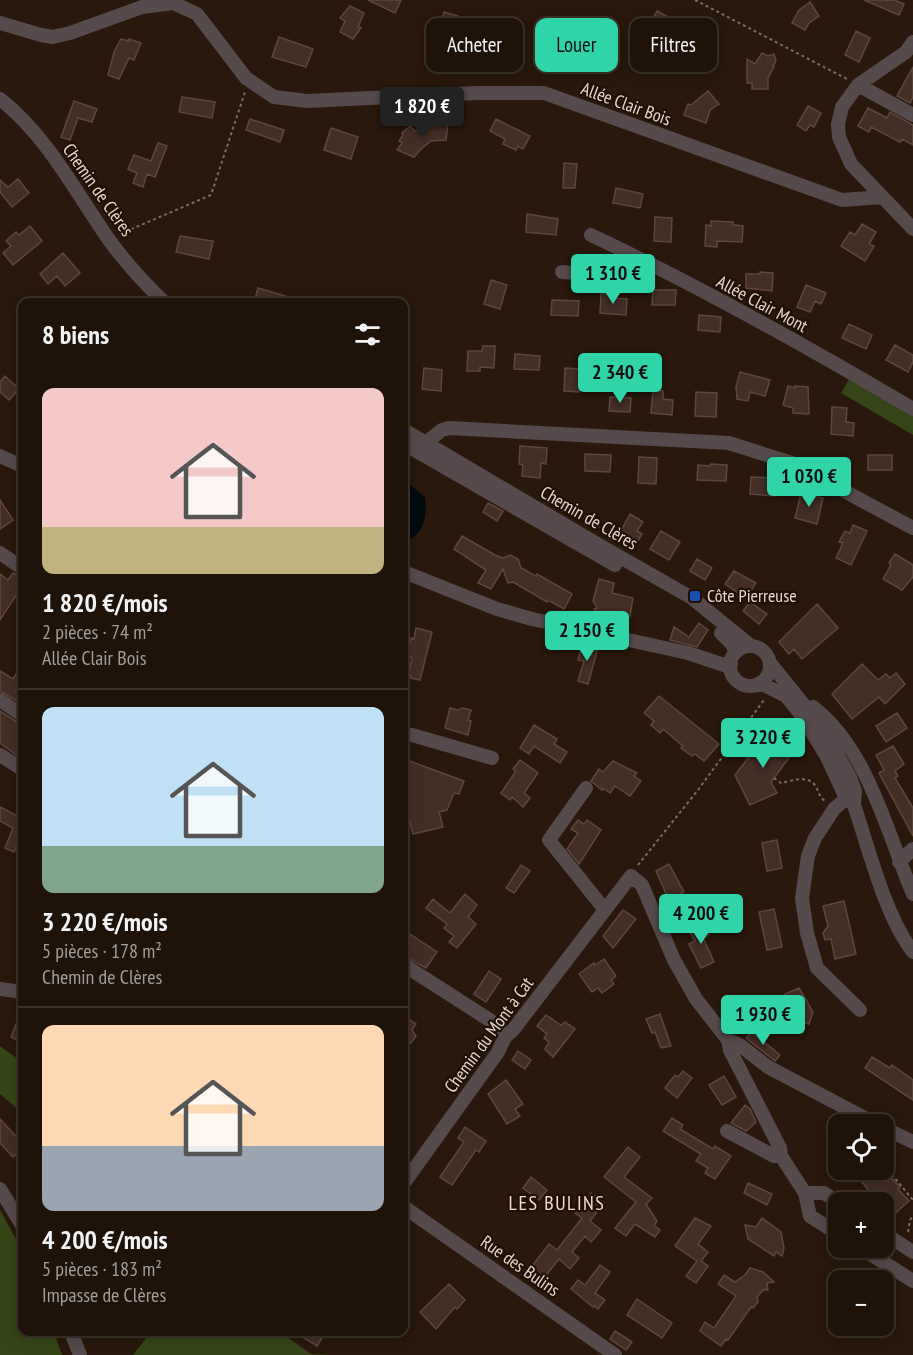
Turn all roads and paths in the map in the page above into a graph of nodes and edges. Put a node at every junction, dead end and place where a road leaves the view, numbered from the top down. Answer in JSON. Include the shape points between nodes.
{"nodes":[{"id":1,"x":695,"y":0,"type":"edge"},
{"id":2,"x":0,"y":23,"type":"edge"},
{"id":3,"x":913,"y":42,"type":"edge"},
{"id":4,"x":249,"y":81,"type":"junction"},
{"id":5,"x":858,"y":85,"type":"junction"},
{"id":6,"x":0,"y":99,"type":"edge"},
{"id":7,"x":913,"y":115,"type":"edge"},
{"id":8,"x":883,"y":197,"type":"junction"},
{"id":9,"x":132,"y":229,"type":"dead end"},
{"id":10,"x":913,"y":229,"type":"edge"},
{"id":11,"x":591,"y":235,"type":"dead end"},
{"id":12,"x":638,"y":258,"type":"junction"},
{"id":13,"x":562,"y":272,"type":"dead end"},
{"id":14,"x":160,"y":298,"type":"edge"},
{"id":15,"x":913,"y":409,"type":"edge"},
{"id":16,"x":415,"y":446,"type":"edge"},
{"id":17,"x":0,"y":456,"type":"edge"},
{"id":18,"x":18,"y":464,"type":"edge"},
{"id":19,"x":913,"y":528,"type":"edge"},
{"id":20,"x":0,"y":553,"type":"edge"},
{"id":21,"x":18,"y":565,"type":"edge"},
{"id":22,"x":408,"y":574,"type":"edge"},
{"id":23,"x":751,"y":646,"type":"junction"},
{"id":24,"x":734,"y":658,"type":"junction"},
{"id":25,"x":770,"y":663,"type":"junction"},
{"id":26,"x":760,"y":683,"type":"junction"},
{"id":27,"x":0,"y":700,"type":"edge"},
{"id":28,"x":812,"y":706,"type":"dead end"},
{"id":29,"x":18,"y":712,"type":"edge"},
{"id":30,"x":408,"y":734,"type":"edge"},
{"id":31,"x":726,"y":752,"type":"dead end"},
{"id":32,"x":0,"y":755,"type":"edge"},
{"id":33,"x":492,"y":758,"type":"dead end"},
{"id":34,"x":18,"y":766,"type":"edge"},
{"id":35,"x":774,"y":778,"type":"dead end"},
{"id":36,"x":586,"y":788,"type":"dead end"},
{"id":37,"x":852,"y":798,"type":"junction"},
{"id":38,"x":834,"y":809,"type":"junction"},
{"id":39,"x":913,"y":849,"type":"edge"},
{"id":40,"x":899,"y":862,"type":"junction"},
{"id":41,"x":631,"y":876,"type":"junction"},
{"id":42,"x":913,"y":894,"type":"edge"},
{"id":43,"x":605,"y":909,"type":"junction"},
{"id":44,"x":913,"y":952,"type":"edge"},
{"id":45,"x":408,"y":968,"type":"edge"},
{"id":46,"x":0,"y":989,"type":"edge"},
{"id":47,"x":18,"y":991,"type":"edge"},
{"id":48,"x":860,"y":1010,"type":"dead end"},
{"id":49,"x":505,"y":1037,"type":"junction"},
{"id":50,"x":728,"y":1040,"type":"junction"},
{"id":51,"x":857,"y":1114,"type":"edge"},
{"id":52,"x":727,"y":1131,"type":"dead end"},
{"id":53,"x":894,"y":1133,"type":"edge"},
{"id":54,"x":913,"y":1142,"type":"edge"},
{"id":55,"x":781,"y":1156,"type":"junction"},
{"id":56,"x":408,"y":1177,"type":"edge"},
{"id":57,"x":894,"y":1177,"type":"edge"},
{"id":58,"x":0,"y":1189,"type":"edge"},
{"id":59,"x":805,"y":1193,"type":"junction"},
{"id":60,"x":828,"y":1196,"type":"edge"},
{"id":61,"x":913,"y":1200,"type":"edge"},
{"id":62,"x":408,"y":1210,"type":"edge"},
{"id":63,"x":18,"y":1218,"type":"edge"},
{"id":64,"x":828,"y":1228,"type":"edge"},
{"id":65,"x":894,"y":1240,"type":"edge"},
{"id":66,"x":913,"y":1252,"type":"edge"},
{"id":67,"x":877,"y":1258,"type":"edge"},
{"id":68,"x":913,"y":1281,"type":"edge"},
{"id":69,"x":73,"y":1336,"type":"edge"},
{"id":70,"x":80,"y":1355,"type":"edge"},
{"id":71,"x":615,"y":1355,"type":"edge"}],
"edges":[{"from":1,"to":5,"type":"path"},
{"from":2,"to":4,"type":"street","name":"Allée Clair Bois","via":[[53,37],[142,7],[173,3],[197,14]]},
{"from":3,"to":5,"type":"street","via":[[906,52]]},
{"from":4,"to":8,"type":"street","name":"Allée Clair Bois","via":[[273,97],[307,101],[544,93],[842,200]]},
{"from":4,"to":9,"type":"path","via":[[211,195]]},
{"from":5,"to":7,"type":"street"},
{"from":5,"to":8,"type":"street","via":[[842,106],[839,137],[851,164]]},
{"from":6,"to":14,"type":"street","name":"Chemin de Clères","via":[[31,127],[108,238]]},
{"from":8,"to":10,"type":"street"},
{"from":11,"to":12,"type":"street","name":"Allée Clair Mont"},
{"from":12,"to":13,"type":"street","via":[[623,272]]},
{"from":12,"to":15,"type":"street","name":"Allée Clair Mont"},
{"from":16,"to":19,"type":"street","via":[[449,428],[729,443],[792,463]]},
{"from":16,"to":23,"type":"street","name":"Chemin de Clères","via":[[692,598]]},
{"from":16,"to":24,"type":"street","name":"Chemin de Clères","via":[[596,555],[688,604],[727,638]]},
{"from":17,"to":18,"type":"street"},
{"from":20,"to":21,"type":"street"},
{"from":22,"to":24,"type":"street","via":[[532,619],[688,653],[724,665]]},
{"from":23,"to":24,"type":"street"},
{"from":23,"to":25,"type":"street","via":[[761,650]]},
{"from":24,"to":26,"type":"street","via":[[731,671],[740,683]]},
{"from":25,"to":26,"type":"street","via":[[768,674]]},
{"from":25,"to":37,"type":"street","via":[[820,725],[850,777]]},
{"from":26,"to":37,"type":"street","via":[[786,696]]},
{"from":27,"to":29,"type":"street"},
{"from":28,"to":40,"type":"street","via":[[829,720],[856,755]]},
{"from":30,"to":33,"type":"street"},
{"from":31,"to":41,"type":"path"},
{"from":32,"to":34,"type":"street"},
{"from":35,"to":38,"type":"path","via":[[781,783],[804,779],[814,784],[820,798]]},
{"from":36,"to":43,"type":"street","via":[[549,840]]},
{"from":37,"to":38,"type":"street"},
{"from":37,"to":44,"type":"street","via":[[890,909]]},
{"from":38,"to":48,"type":"street","via":[[808,856],[802,898],[817,968]]},
{"from":39,"to":40,"type":"street"},
{"from":40,"to":42,"type":"street"},
{"from":41,"to":43,"type":"street","name":"Chemin du Mont à Cat"},
{"from":41,"to":50,"type":"street","via":[[642,885],[674,960],[696,999]]},
{"from":43,"to":49,"type":"street","name":"Chemin du Mont à Cat"},
{"from":45,"to":49,"type":"street","via":[[491,1021]]},
{"from":46,"to":47,"type":"street"},
{"from":49,"to":56,"type":"street","name":"Chemin du Mont à Cat"},
{"from":50,"to":51,"type":"street","via":[[741,1045],[768,1067]]},
{"from":50,"to":55,"type":"street"},
{"from":52,"to":55,"type":"street"},
{"from":53,"to":54,"type":"street"},
{"from":55,"to":59,"type":"street"},
{"from":57,"to":61,"type":"path"},
{"from":58,"to":63,"type":"street"},
{"from":59,"to":60,"type":"street"},
{"from":59,"to":64,"type":"street","via":[[810,1216]]},
{"from":62,"to":71,"type":"street","name":"Rue des Bulins"},
{"from":65,"to":66,"type":"street"},
{"from":67,"to":68,"type":"street"},
{"from":69,"to":70,"type":"street"}]}
